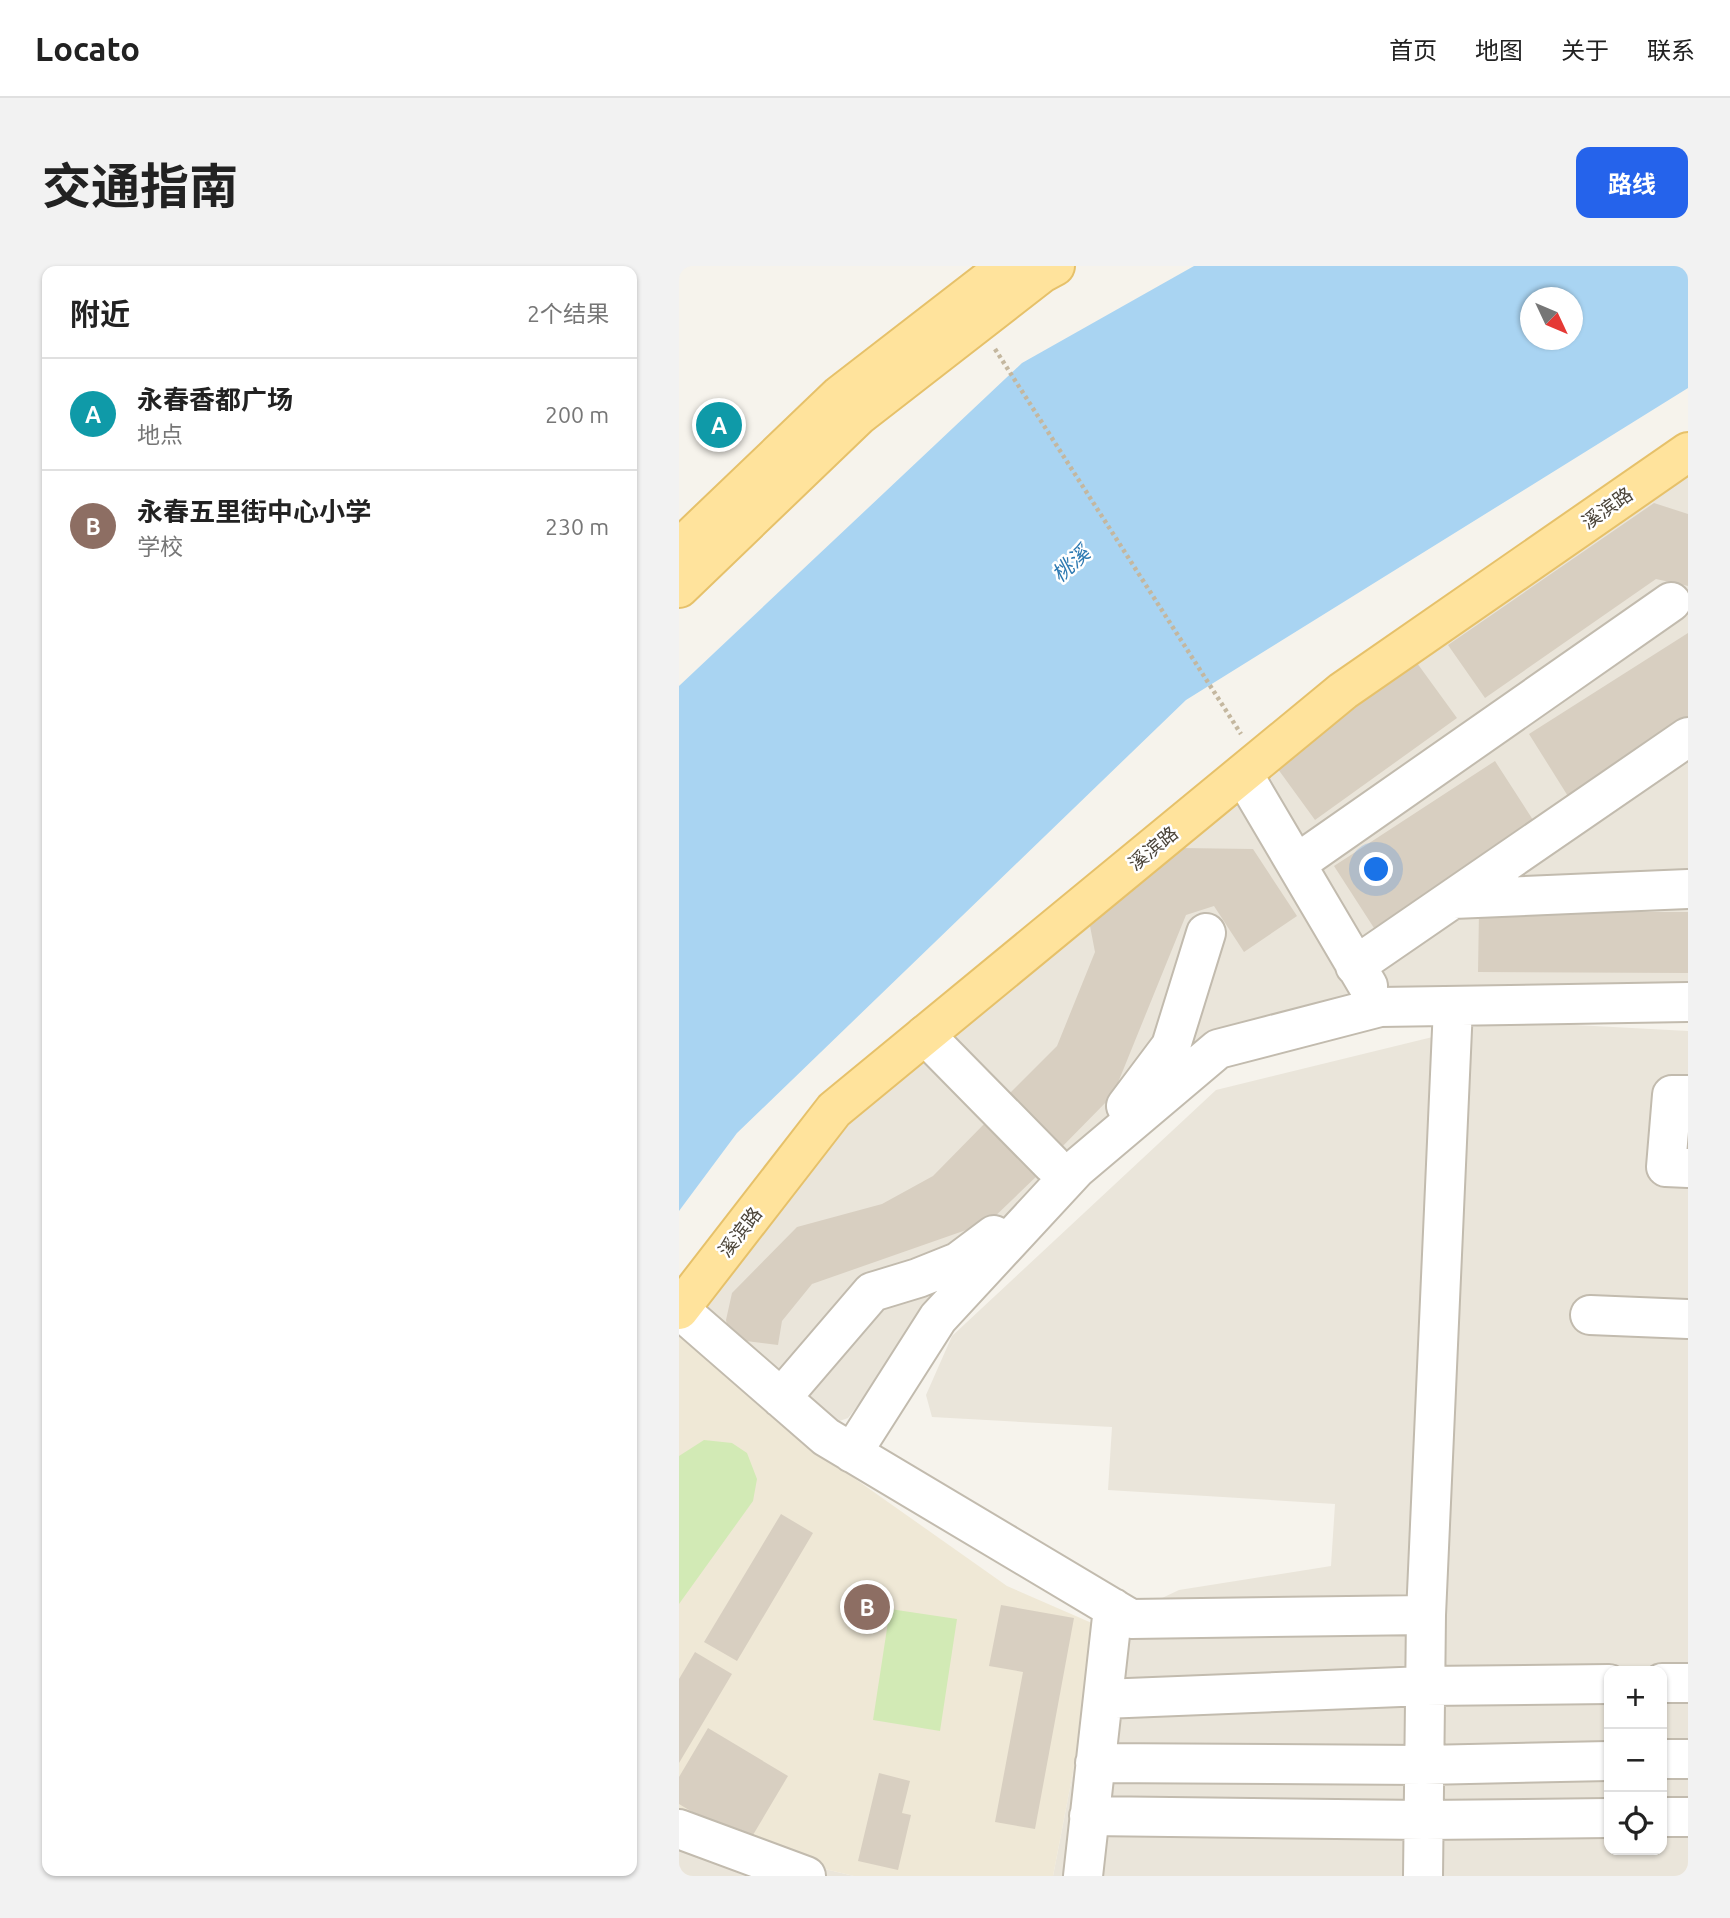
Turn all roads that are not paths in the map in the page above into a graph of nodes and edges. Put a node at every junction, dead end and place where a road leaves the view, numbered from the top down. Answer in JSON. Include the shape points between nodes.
{"nodes":[{"id":1,"x":1007,"y":266,"type":"edge"},
{"id":2,"x":1055,"y":266,"type":"edge"},
{"id":3,"x":1688,"y":452,"type":"edge"},
{"id":4,"x":679,"y":549,"type":"edge"},
{"id":5,"x":679,"y":587,"type":"edge"},
{"id":6,"x":1671,"y":603,"type":"dead end"},
{"id":7,"x":1688,"y":737,"type":"edge"},
{"id":8,"x":1251,"y":767,"type":"junction"},
{"id":9,"x":1296,"y":864,"type":"junction"},
{"id":10,"x":1688,"y":889,"type":"edge"},
{"id":11,"x":1453,"y":899,"type":"junction"},
{"id":12,"x":1206,"y":933,"type":"dead end"},
{"id":13,"x":1355,"y":966,"type":"junction"},
{"id":14,"x":1688,"y":1002,"type":"edge"},
{"id":15,"x":1380,"y":1007,"type":"junction"},
{"id":16,"x":1453,"y":1007,"type":"junction"},
{"id":17,"x":925,"y":1035,"type":"junction"},
{"id":18,"x":1688,"y":1095,"type":"edge"},
{"id":19,"x":1052,"y":1164,"type":"junction"},
{"id":20,"x":1688,"y":1168,"type":"edge"},
{"id":21,"x":679,"y":1310,"type":"edge"},
{"id":22,"x":1590,"y":1315,"type":"dead end"},
{"id":23,"x":1688,"y":1319,"type":"edge"},
{"id":24,"x":781,"y":1398,"type":"junction"},
{"id":25,"x":852,"y":1453,"type":"junction"},
{"id":26,"x":1114,"y":1608,"type":"junction"},
{"id":27,"x":1426,"y":1615,"type":"junction"},
{"id":28,"x":1667,"y":1683,"type":"edge"},
{"id":29,"x":1688,"y":1683,"type":"edge"},
{"id":30,"x":1604,"y":1684,"type":"edge"},
{"id":31,"x":1425,"y":1686,"type":"junction"},
{"id":32,"x":1103,"y":1699,"type":"junction"},
{"id":33,"x":1667,"y":1759,"type":"edge"},
{"id":34,"x":1688,"y":1759,"type":"edge"},
{"id":35,"x":1604,"y":1761,"type":"edge"},
{"id":36,"x":1095,"y":1763,"type":"junction"},
{"id":37,"x":1424,"y":1765,"type":"junction"},
{"id":38,"x":1089,"y":1816,"type":"junction"},
{"id":39,"x":1667,"y":1817,"type":"edge"},
{"id":40,"x":1688,"y":1817,"type":"edge"},
{"id":41,"x":1604,"y":1818,"type":"edge"},
{"id":42,"x":1424,"y":1820,"type":"junction"},
{"id":43,"x":682,"y":1837,"type":"edge"},
{"id":44,"x":767,"y":1869,"type":"edge"},
{"id":45,"x":806,"y":1876,"type":"edge"},
{"id":46,"x":1083,"y":1876,"type":"edge"},
{"id":47,"x":1423,"y":1876,"type":"edge"}],
"edges":[{"from":1,"to":4,"type":"main road","via":[[840,395]]},
{"from":2,"to":5,"type":"main road","via":[[858,416]]},
{"from":3,"to":8,"type":"main road","name":"溪滨路","via":[[1343,691]]},
{"from":6,"to":9,"type":"street"},
{"from":7,"to":11,"type":"street"},
{"from":8,"to":9,"type":"street"},
{"from":8,"to":17,"type":"main road","name":"溪滨路"},
{"from":9,"to":13,"type":"street"},
{"from":10,"to":11,"type":"street"},
{"from":11,"to":13,"type":"street"},
{"from":12,"to":19,"type":"street","via":[[1171,1046],[1131,1103]]},
{"from":13,"to":15,"type":"street"},
{"from":14,"to":16,"type":"street"},
{"from":15,"to":16,"type":"street"},
{"from":15,"to":25,"type":"street","via":[[1218,1049],[1076,1169],[938,1318]]},
{"from":16,"to":27,"type":"street"},
{"from":17,"to":19,"type":"street"},
{"from":17,"to":21,"type":"main road","name":"溪滨路","via":[[834,1110]]},
{"from":18,"to":20,"type":"street","via":[[1672,1095],[1666,1167]]},
{"from":19,"to":24,"type":"street","via":[[995,1234],[958,1262],[872,1292]]},
{"from":21,"to":24,"type":"street"},
{"from":22,"to":23,"type":"street"},
{"from":24,"to":25,"type":"street"},
{"from":25,"to":26,"type":"street"},
{"from":26,"to":27,"type":"street","via":[[1131,1619]]},
{"from":26,"to":32,"type":"street"},
{"from":27,"to":31,"type":"street"},
{"from":28,"to":29,"type":"street"},
{"from":30,"to":31,"type":"street"},
{"from":31,"to":32,"type":"street"},
{"from":31,"to":37,"type":"street"},
{"from":32,"to":36,"type":"street"},
{"from":33,"to":34,"type":"street"},
{"from":35,"to":37,"type":"street"},
{"from":36,"to":37,"type":"street"},
{"from":36,"to":38,"type":"street"},
{"from":37,"to":42,"type":"street"},
{"from":38,"to":42,"type":"street"},
{"from":38,"to":46,"type":"street"},
{"from":39,"to":40,"type":"street"},
{"from":41,"to":42,"type":"street"},
{"from":42,"to":47,"type":"street"},
{"from":43,"to":44,"type":"street"},
{"from":44,"to":45,"type":"street"}]}
